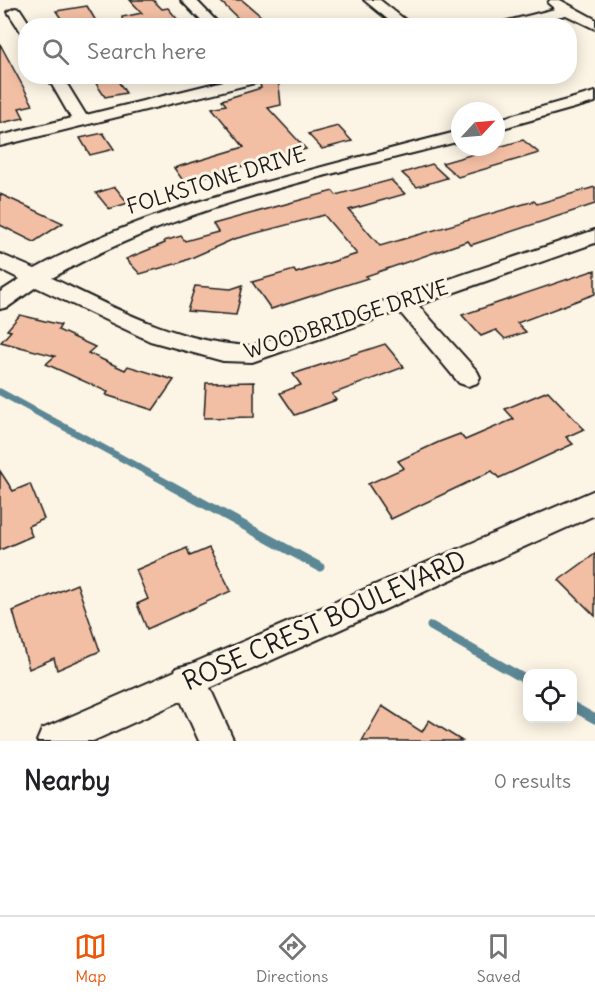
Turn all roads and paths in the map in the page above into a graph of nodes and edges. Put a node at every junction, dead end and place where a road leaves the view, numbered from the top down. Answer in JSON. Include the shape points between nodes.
{"nodes":[{"id":1,"x":188,"y":0,"type":"edge"},
{"id":2,"x":371,"y":0,"type":"edge"},
{"id":3,"x":551,"y":0,"type":"edge"},
{"id":4,"x":568,"y":10,"type":"junction"},
{"id":5,"x":15,"y":12,"type":"dead end"},
{"id":6,"x":19,"y":18,"type":"edge"},
{"id":7,"x":206,"y":18,"type":"edge"},
{"id":8,"x":395,"y":18,"type":"edge"},
{"id":9,"x":531,"y":18,"type":"edge"},
{"id":10,"x":595,"y":25,"type":"edge"},
{"id":11,"x":59,"y":84,"type":"edge"},
{"id":12,"x":233,"y":84,"type":"edge"},
{"id":13,"x":595,"y":97,"type":"edge"},
{"id":14,"x":80,"y":119,"type":"junction"},
{"id":15,"x":505,"y":122,"type":"edge"},
{"id":16,"x":451,"y":137,"type":"edge"},
{"id":17,"x":0,"y":141,"type":"edge"},
{"id":18,"x":595,"y":236,"type":"edge"},
{"id":19,"x":0,"y":261,"type":"edge"},
{"id":20,"x":34,"y":277,"type":"junction"},
{"id":21,"x":0,"y":302,"type":"edge"},
{"id":22,"x":403,"y":302,"type":"junction"},
{"id":23,"x":468,"y":377,"type":"dead end"},
{"id":24,"x":595,"y":502,"type":"edge"},
{"id":25,"x":188,"y":679,"type":"junction"},
{"id":26,"x":54,"y":741,"type":"edge"},
{"id":27,"x":218,"y":741,"type":"edge"}],
"edges":[{"from":1,"to":7,"type":"street"},
{"from":2,"to":8,"type":"street"},
{"from":3,"to":4,"type":"street"},
{"from":4,"to":9,"type":"street"},
{"from":4,"to":10,"type":"street"},
{"from":5,"to":6,"type":"street"},
{"from":11,"to":14,"type":"street"},
{"from":12,"to":14,"type":"street"},
{"from":13,"to":15,"type":"street"},
{"from":14,"to":17,"type":"street"},
{"from":16,"to":20,"type":"street","name":"FOLKSTONE DRIVE","via":[[197,207],[116,237]]},
{"from":18,"to":22,"type":"street","name":"WOODBRIDGE DRIVE"},
{"from":19,"to":20,"type":"street","name":"WOODBRIDGE DRIVE"},
{"from":20,"to":21,"type":"street","name":"FOLKSTONE DRIVE"},
{"from":20,"to":22,"type":"street","name":"WOODBRIDGE DRIVE","via":[[146,330],[185,345],[233,355],[252,354]]},
{"from":22,"to":23,"type":"street"},
{"from":24,"to":25,"type":"street","name":"ROSE CREST BOULEVARD"},
{"from":25,"to":26,"type":"street","name":"ROSE CREST BOULEVARD"},
{"from":25,"to":27,"type":"street"}]}
